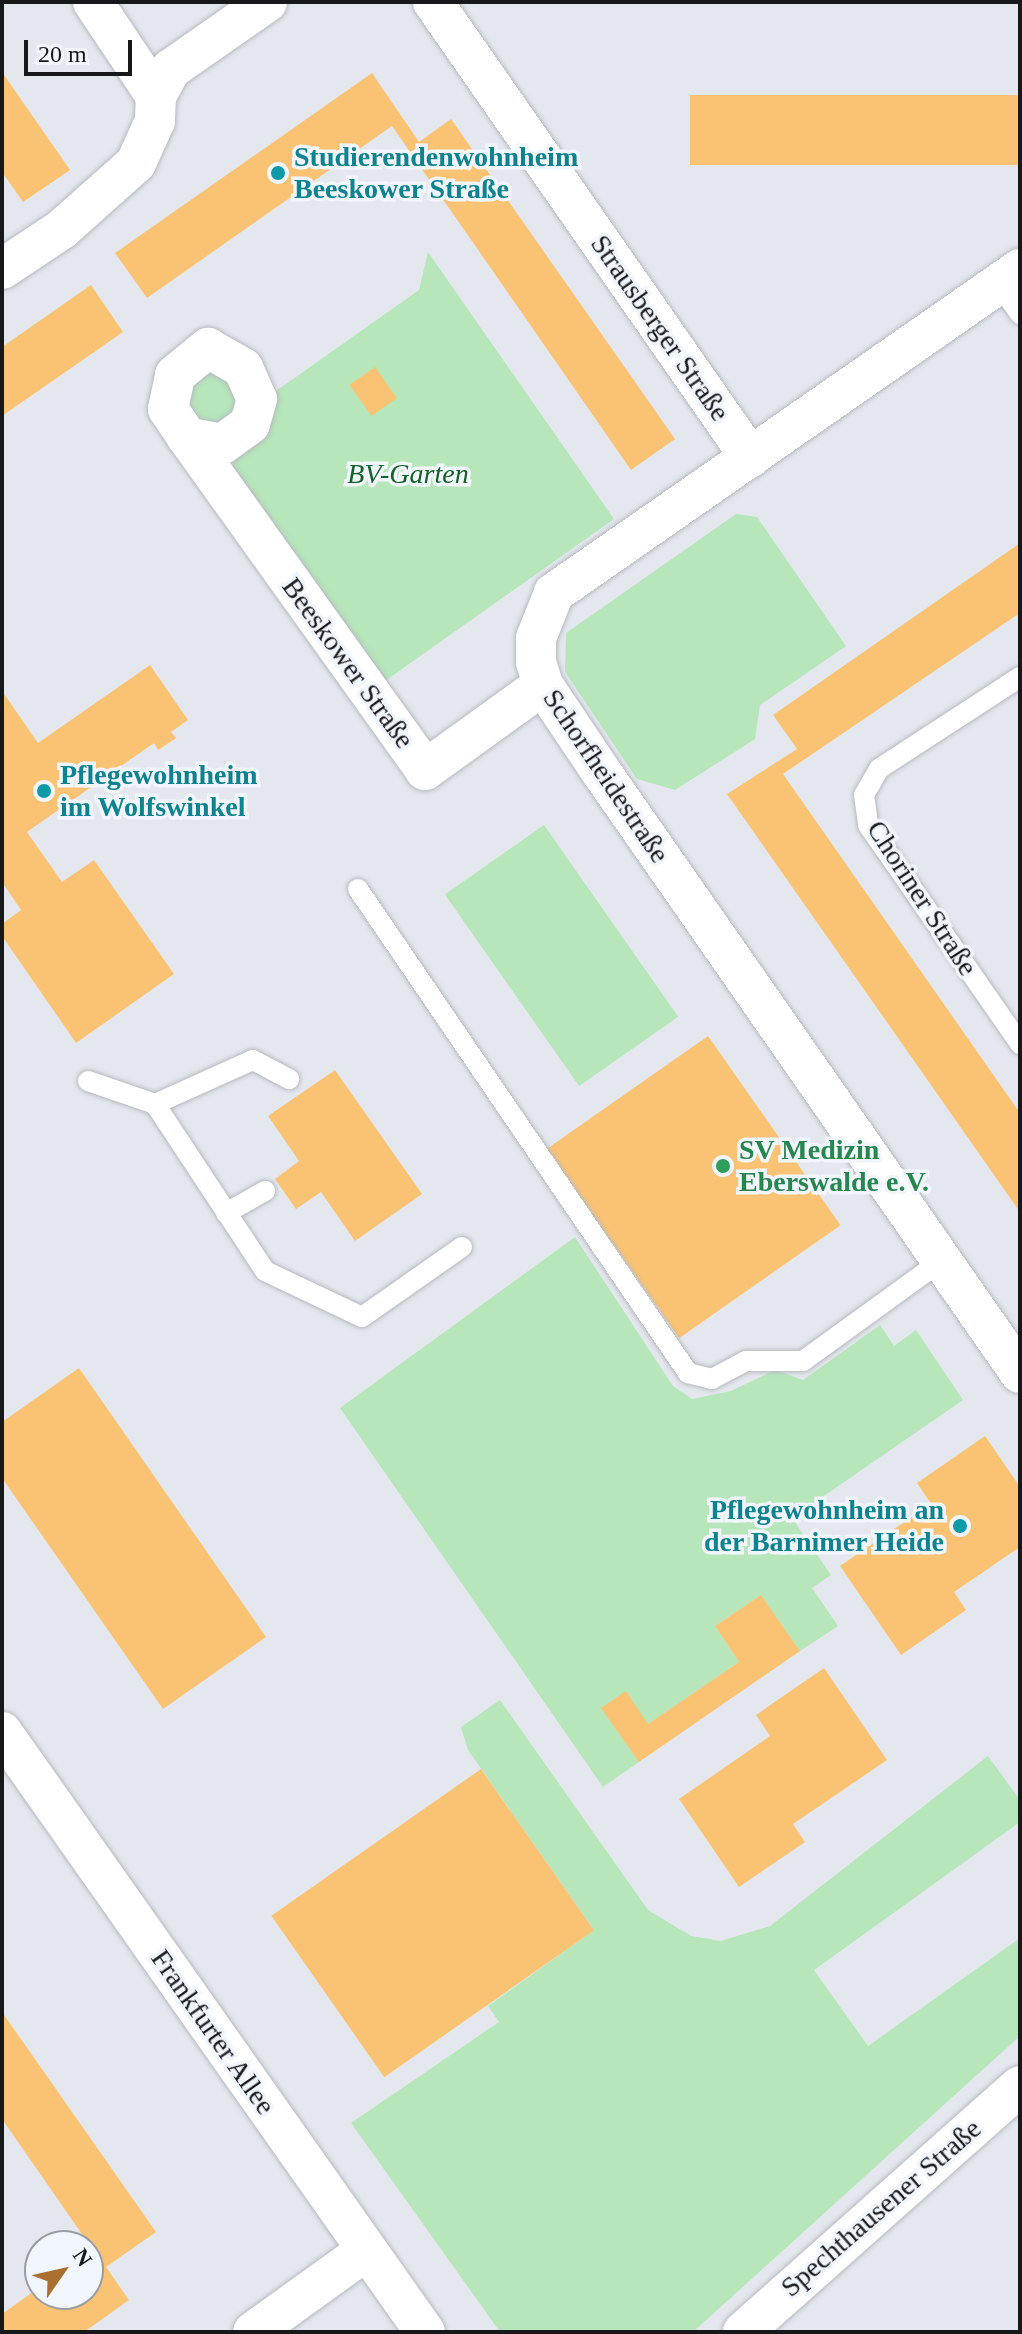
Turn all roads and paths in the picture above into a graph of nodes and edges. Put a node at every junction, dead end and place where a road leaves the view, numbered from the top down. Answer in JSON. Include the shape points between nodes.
{"nodes":[{"id":1,"x":93,"y":2,"type":"edge"},
{"id":2,"x":267,"y":2,"type":"edge"},
{"id":3,"x":433,"y":2,"type":"edge"},
{"id":4,"x":156,"y":96,"type":"junction"},
{"id":5,"x":5,"y":261,"type":"edge"},
{"id":6,"x":1013,"y":289,"type":"edge"},
{"id":7,"x":187,"y":437,"type":"dead end"},
{"id":8,"x":750,"y":457,"type":"junction"},
{"id":9,"x":1020,"y":677,"type":"edge"},
{"id":10,"x":543,"y":685,"type":"junction"},
{"id":11,"x":358,"y":889,"type":"dead end"},
{"id":12,"x":1020,"y":1044,"type":"edge"},
{"id":13,"x":289,"y":1079,"type":"dead end"},
{"id":14,"x":88,"y":1081,"type":"dead end"},
{"id":15,"x":155,"y":1104,"type":"junction"},
{"id":16,"x":265,"y":1191,"type":"dead end"},
{"id":17,"x":226,"y":1213,"type":"junction"},
{"id":18,"x":462,"y":1247,"type":"dead end"},
{"id":19,"x":941,"y":1261,"type":"junction"},
{"id":20,"x":1020,"y":1373,"type":"edge"},
{"id":21,"x":2,"y":1732,"type":"edge"},
{"id":22,"x":1020,"y":2086,"type":"edge"},
{"id":23,"x":367,"y":2250,"type":"junction"},
{"id":24,"x":759,"y":2327,"type":"edge"},
{"id":25,"x":253,"y":2332,"type":"edge"},
{"id":26,"x":425,"y":2332,"type":"edge"}],
"edges":[{"from":1,"to":4,"type":"street"},
{"from":2,"to":4,"type":"street","via":[[171,69]]},
{"from":3,"to":8,"type":"street","name":"Strausberger Straße"},
{"from":4,"to":5,"type":"street","via":[[155,121],[136,163],[62,229]]},
{"from":6,"to":8,"type":"street","name":"Schorfheidestraße"},
{"from":7,"to":10,"type":"street","name":"Beeskower Straße","via":[[425,770]]},
{"from":8,"to":10,"type":"street","name":"Schorfheidestraße","via":[[554,593],[536,638]]},
{"from":9,"to":12,"type":"lane","name":"Choriner Straße","via":[[879,769],[864,795],[868,825]]},
{"from":10,"to":19,"type":"street","name":"Schorfheidestraße"},
{"from":11,"to":19,"type":"lane","via":[[688,1373],[712,1379],[746,1361],[803,1361]]},
{"from":13,"to":15,"type":"lane","via":[[253,1060]]},
{"from":14,"to":15,"type":"lane"},
{"from":15,"to":17,"type":"lane"},
{"from":16,"to":17,"type":"lane"},
{"from":17,"to":18,"type":"lane","via":[[265,1271],[362,1317]]},
{"from":19,"to":20,"type":"street","name":"Schorfheidestraße"},
{"from":21,"to":23,"type":"street","name":"Frankfurter Allee"},
{"from":22,"to":24,"type":"street","name":"Spechthausener Straße"},
{"from":23,"to":25,"type":"street"},
{"from":23,"to":26,"type":"street","name":"Frankfurter Allee"}]}
